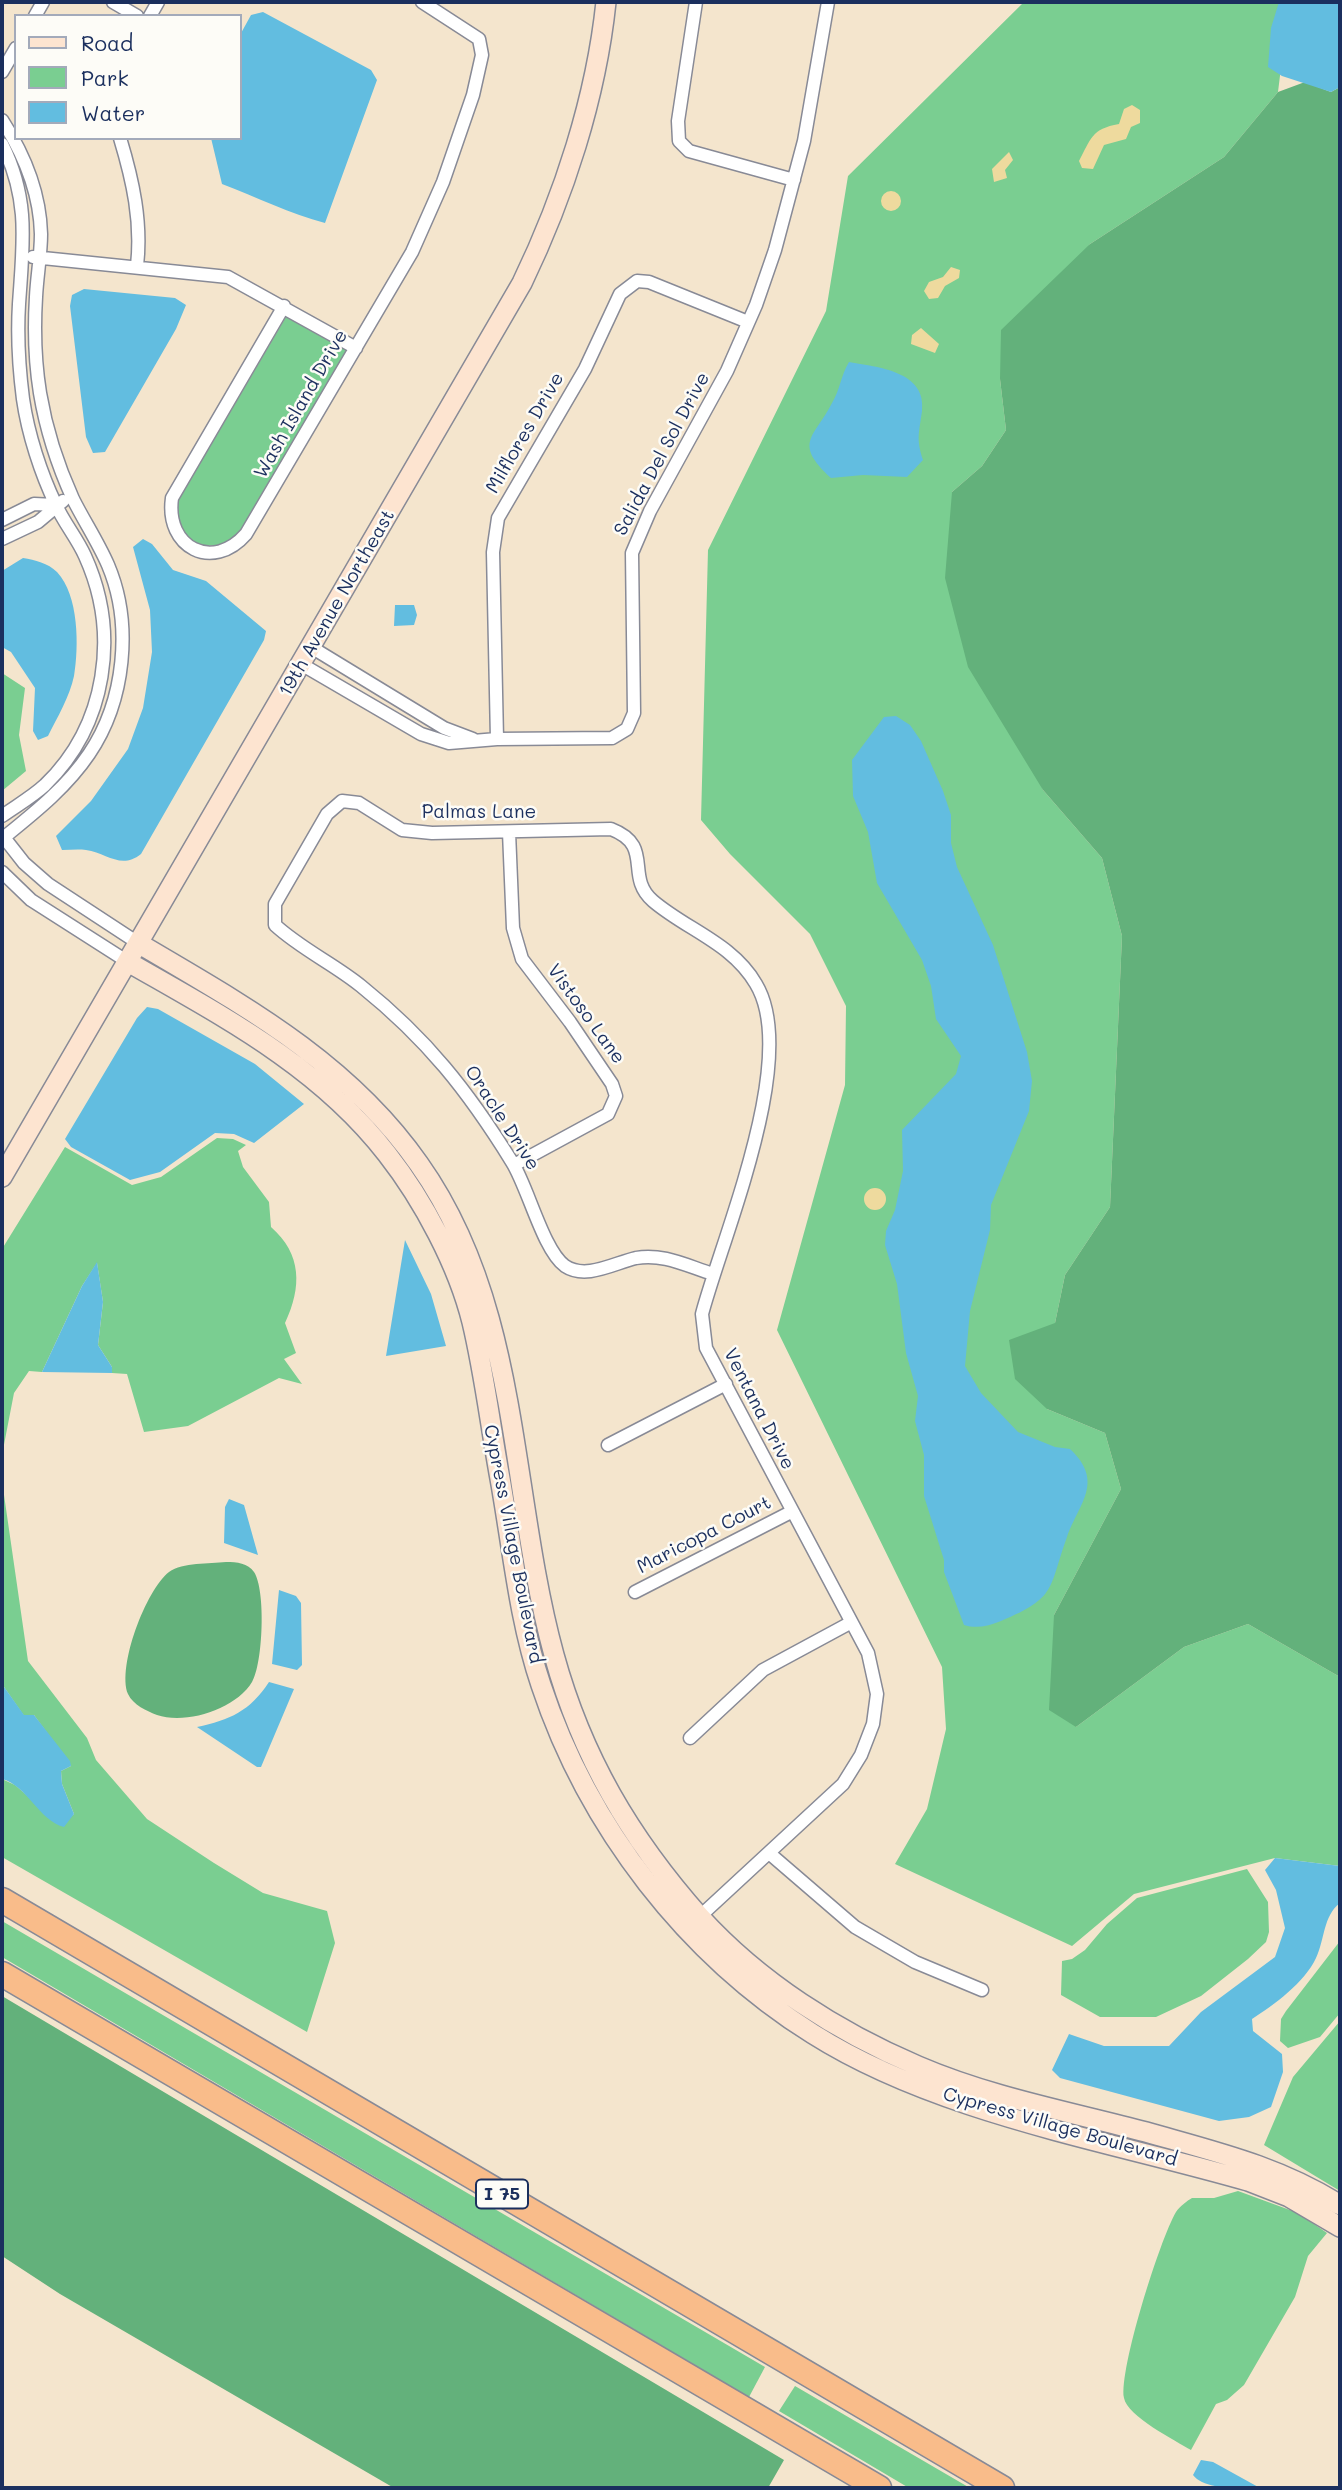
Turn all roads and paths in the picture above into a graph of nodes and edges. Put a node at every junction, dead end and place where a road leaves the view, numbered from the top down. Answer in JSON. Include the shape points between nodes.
{"nodes":[{"id":1,"x":113,"y":2,"type":"edge"},
{"id":2,"x":422,"y":2,"type":"edge"},
{"id":3,"x":606,"y":2,"type":"edge"},
{"id":4,"x":696,"y":2,"type":"edge"},
{"id":5,"x":828,"y":2,"type":"edge"},
{"id":6,"x":134,"y":14,"type":"edge"},
{"id":7,"x":14,"y":51,"type":"edge"},
{"id":8,"x":2,"y":72,"type":"edge"},
{"id":9,"x":2,"y":120,"type":"edge"},
{"id":10,"x":121,"y":140,"type":"edge"},
{"id":11,"x":2,"y":144,"type":"edge"},
{"id":12,"x":794,"y":180,"type":"junction"},
{"id":13,"x":24,"y":256,"type":"junction"},
{"id":14,"x":40,"y":257,"type":"junction"},
{"id":15,"x":137,"y":266,"type":"junction"},
{"id":16,"x":284,"y":306,"type":"junction"},
{"id":17,"x":748,"y":322,"type":"junction"},
{"id":18,"x":356,"y":348,"type":"junction"},
{"id":19,"x":72,"y":497,"type":"junction"},
{"id":20,"x":55,"y":505,"type":"junction"},
{"id":21,"x":2,"y":520,"type":"edge"},
{"id":22,"x":2,"y":539,"type":"edge"},
{"id":23,"x":306,"y":656,"type":"junction"},
{"id":24,"x":375,"y":686,"type":"junction"},
{"id":25,"x":393,"y":696,"type":"junction"},
{"id":26,"x":366,"y":701,"type":"junction"},
{"id":27,"x":384,"y":712,"type":"junction"},
{"id":28,"x":497,"y":739,"type":"junction"},
{"id":29,"x":477,"y":741,"type":"junction"},
{"id":30,"x":2,"y":816,"type":"edge"},
{"id":31,"x":509,"y":832,"type":"junction"},
{"id":32,"x":625,"y":834,"type":"joint"},
{"id":33,"x":2,"y":837,"type":"edge"},
{"id":34,"x":294,"y":871,"type":"joint"},
{"id":35,"x":2,"y":872,"type":"edge"},
{"id":36,"x":138,"y":943,"type":"junction"},
{"id":37,"x":128,"y":962,"type":"junction"},
{"id":38,"x":514,"y":1165,"type":"junction"},
{"id":39,"x":2,"y":1177,"type":"edge"},
{"id":40,"x":713,"y":1274,"type":"junction"},
{"id":41,"x":726,"y":1384,"type":"junction"},
{"id":42,"x":608,"y":1445,"type":"dead end"},
{"id":43,"x":791,"y":1512,"type":"junction"},
{"id":44,"x":635,"y":1592,"type":"dead end"},
{"id":45,"x":850,"y":1623,"type":"junction"},
{"id":46,"x":690,"y":1738,"type":"dead end"},
{"id":47,"x":769,"y":1853,"type":"junction"},
{"id":48,"x":2,"y":1900,"type":"edge"},
{"id":49,"x":693,"y":1923,"type":"junction"},
{"id":50,"x":2,"y":1974,"type":"edge"},
{"id":51,"x":982,"y":1990,"type":"dead end"},
{"id":52,"x":1340,"y":2205,"type":"edge"},
{"id":53,"x":1340,"y":2227,"type":"edge"},
{"id":54,"x":879,"y":2488,"type":"edge"},
{"id":55,"x":1002,"y":2488,"type":"edge"}],
"edges":[{"from":1,"to":6,"type":"street"},
{"from":2,"to":18,"type":"street","name":"Wash Island Drive","via":[[480,39],[482,55],[443,182],[412,252]]},
{"from":3,"to":23,"type":"street","name":"19th Avenue Northeast","via":[[575,146],[535,255],[491,341]]},
{"from":4,"to":12,"type":"street","via":[[679,141],[689,151]]},
{"from":5,"to":12,"type":"street","name":"Salida Del Sol Drive"},
{"from":7,"to":8,"type":"street"},
{"from":9,"to":14,"type":"street","via":[[35,188]]},
{"from":10,"to":15,"type":"street","via":[[137,212]]},
{"from":11,"to":13,"type":"street","via":[[20,192]]},
{"from":12,"to":17,"type":"street","name":"Salida Del Sol Drive"},
{"from":13,"to":14,"type":"street"},
{"from":13,"to":20,"type":"street","via":[[18,342],[23,401]]},
{"from":14,"to":15,"type":"street"},
{"from":14,"to":19,"type":"street","via":[[35,350],[40,393]]},
{"from":15,"to":16,"type":"street","via":[[228,276]]},
{"from":16,"to":18,"type":"street"},
{"from":16,"to":18,"type":"street","name":"Wash Island Drive","via":[[172,498],[170,515],[175,531],[196,551],[234,547],[246,534]]},
{"from":17,"to":28,"type":"street","name":"Salida Del Sol Drive","via":[[710,406],[650,511],[632,553],[634,713],[627,729],[612,738]]},
{"from":17,"to":28,"type":"street","name":"Milflores Drive","via":[[649,282],[637,281],[620,294],[585,369],[498,518],[493,552]]},
{"from":19,"to":20,"type":"street"},
{"from":19,"to":33,"type":"street","via":[[109,566],[121,620],[121,667],[105,723],[90,753],[54,796]]},
{"from":20,"to":21,"type":"street","via":[[34,505]]},
{"from":20,"to":22,"type":"street","via":[[38,522]]},
{"from":20,"to":30,"type":"street","via":[[94,578],[106,645],[103,674],[95,708],[63,765],[43,787]]},
{"from":23,"to":24,"type":"street","name":"Salida Del Sol Drive"},
{"from":23,"to":26,"type":"street","name":"Salida Del Sol Drive","via":[[339,685],[347,700]]},
{"from":23,"to":36,"type":"street","name":"19th Avenue Northeast"},
{"from":24,"to":25,"type":"street","name":"Salida Del Sol Drive"},
{"from":24,"to":26,"type":"street"},
{"from":25,"to":27,"type":"street"},
{"from":25,"to":29,"type":"street","name":"Salida Del Sol Drive"},
{"from":26,"to":27,"type":"street","name":"Salida Del Sol Drive"},
{"from":27,"to":29,"type":"street","name":"Salida Del Sol Drive","via":[[421,734],[449,743]]},
{"from":28,"to":29,"type":"street","name":"Salida Del Sol Drive"},
{"from":31,"to":32,"type":"street","name":"Palmas Lane","via":[[611,829]]},
{"from":31,"to":34,"type":"street","name":"Palmas Lane","via":[[402,830],[359,803],[342,801],[327,814]]},
{"from":31,"to":38,"type":"street","name":"Vistoso Lane","via":[[513,928],[522,959],[584,1042],[616,1096],[608,1114]]},
{"from":32,"to":40,"type":"street","name":"Ventana Drive","via":[[636,848],[639,881],[651,900],[720,944],[757,985],[765,1006],[770,1037],[761,1114]]},
{"from":33,"to":36,"type":"street","via":[[48,884]]},
{"from":34,"to":38,"type":"street","name":"Oracle Drive","via":[[275,904],[275,925],[361,986],[413,1031],[457,1079]]},
{"from":35,"to":37,"type":"street","via":[[31,900]]},
{"from":36,"to":37,"type":"street","name":"19th Avenue Northeast"},
{"from":36,"to":49,"type":"street","name":"Cypress Village Boulevard","via":[[265,1018],[335,1070],[400,1139],[442,1203],[469,1255],[490,1316],[554,1653],[579,1730],[608,1793]]},
{"from":37,"to":39,"type":"street","name":"19th Avenue Northeast"},
{"from":37,"to":49,"type":"street","name":"Cypress Village Boulevard","via":[[254,1034],[307,1073],[365,1128],[416,1196],[439,1237],[471,1318],[524,1618],[541,1685],[599,1811],[644,1880]]},
{"from":38,"to":40,"type":"street","name":"Oracle Drive","via":[[552,1250],[564,1265],[578,1272],[594,1271],[656,1255]]},
{"from":40,"to":41,"type":"street","name":"Ventana Drive","via":[[702,1314],[706,1348]]},
{"from":41,"to":42,"type":"street"},
{"from":41,"to":43,"type":"street","name":"Ventana Drive"},
{"from":43,"to":44,"type":"street","name":"Maricopa Court"},
{"from":43,"to":45,"type":"street","name":"Ventana Drive"},
{"from":45,"to":46,"type":"street","via":[[763,1670]]},
{"from":45,"to":47,"type":"street","name":"Ventana Drive","via":[[868,1653],[877,1694],[873,1724],[843,1784]]},
{"from":47,"to":49,"type":"street","name":"Ventana Drive"},
{"from":47,"to":51,"type":"street","via":[[855,1927],[915,1962]]},
{"from":48,"to":55,"type":"highway","number":"I 75"},
{"from":49,"to":52,"type":"street","name":"Cypress Village Boulevard","via":[[803,2004],[858,2038],[921,2068],[1234,2156],[1298,2179]]},
{"from":49,"to":53,"type":"street","name":"Cypress Village Boulevard","via":[[735,1978],[814,2035],[876,2068],[962,2102],[1248,2180],[1289,2197]]},
{"from":50,"to":54,"type":"highway"}]}
